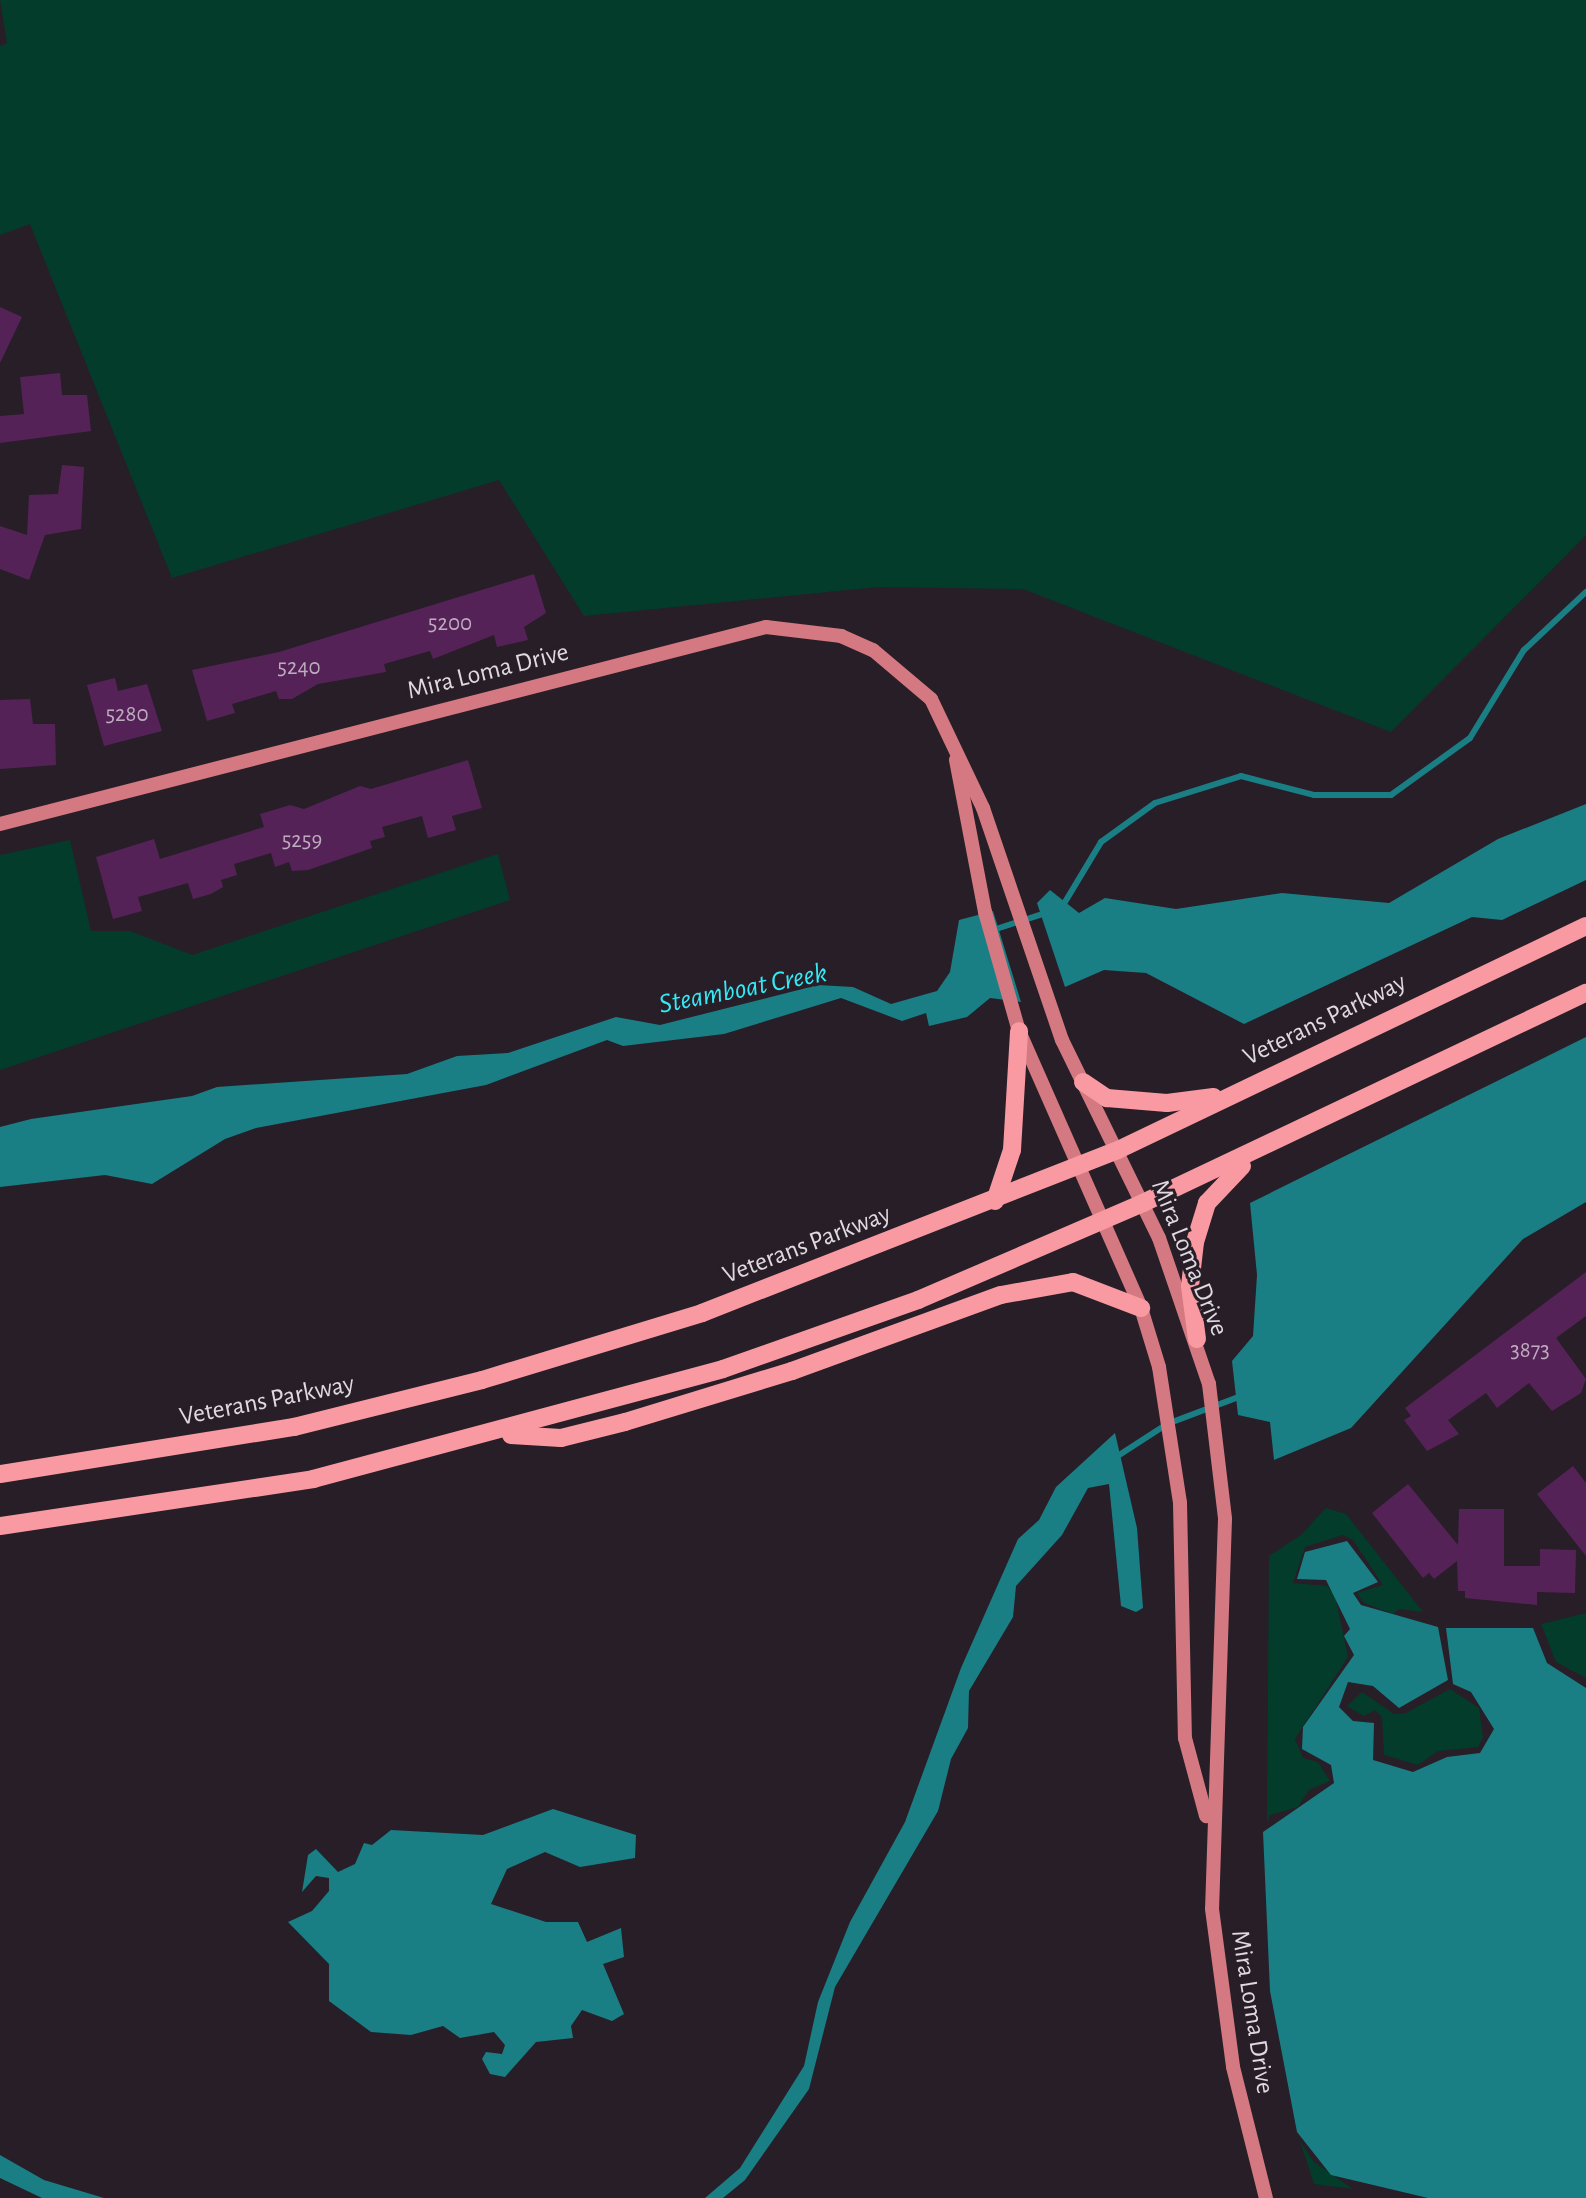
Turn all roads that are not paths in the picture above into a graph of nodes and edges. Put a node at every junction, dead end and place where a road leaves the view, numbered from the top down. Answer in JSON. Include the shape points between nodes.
{"nodes":[{"id":1,"x":952,"y":737,"type":"junction"},
{"id":2,"x":0,"y":824,"type":"edge"},
{"id":3,"x":1586,"y":926,"type":"edge"},
{"id":4,"x":1586,"y":993,"type":"edge"},
{"id":5,"x":1019,"y":1031,"type":"junction"},
{"id":6,"x":1083,"y":1082,"type":"junction"},
{"id":7,"x":1228,"y":1096,"type":"junction"},
{"id":8,"x":1118,"y":1150,"type":"junction"},
{"id":9,"x":1261,"y":1151,"type":"junction"},
{"id":10,"x":1078,"y":1167,"type":"junction"},
{"id":11,"x":995,"y":1201,"type":"junction"},
{"id":12,"x":1143,"y":1203,"type":"junction"},
{"id":13,"x":1100,"y":1220,"type":"junction"},
{"id":14,"x":1140,"y":1308,"type":"junction"},
{"id":15,"x":1197,"y":1339,"type":"junction"},
{"id":16,"x":497,"y":1434,"type":"junction"},
{"id":17,"x":0,"y":1475,"type":"edge"},
{"id":18,"x":0,"y":1526,"type":"edge"},
{"id":19,"x":1210,"y":1830,"type":"junction"},
{"id":20,"x":1266,"y":2198,"type":"edge"}],
"edges":[{"from":1,"to":2,"type":"street","name":"Mira Loma Drive","via":[[931,699],[873,650],[815,630],[766,627]]},
{"from":1,"to":5,"type":"street","name":"Mira Loma Drive","via":[[985,912]]},
{"from":1,"to":6,"type":"street","name":"Mira Loma Drive","via":[[1018,910],[1045,997]]},
{"from":3,"to":7,"type":"main road","name":"Veterans Parkway"},
{"from":4,"to":9,"type":"main road"},
{"from":5,"to":10,"type":"street","name":"Mira Loma Drive"},
{"from":5,"to":11,"type":"main road","via":[[1012,1150]]},
{"from":6,"to":7,"type":"main road","via":[[1107,1098],[1167,1103]]},
{"from":6,"to":8,"type":"street","name":"Mira Loma Drive"},
{"from":7,"to":8,"type":"main road","name":"Veterans Parkway"},
{"from":8,"to":10,"type":"main road","name":"Veterans Parkway"},
{"from":8,"to":12,"type":"street","name":"Mira Loma Drive"},
{"from":9,"to":12,"type":"main road"},
{"from":9,"to":15,"type":"main road","via":[[1207,1203],[1190,1286]]},
{"from":10,"to":11,"type":"main road","name":"Veterans Parkway"},
{"from":10,"to":13,"type":"street","name":"Mira Loma Drive"},
{"from":11,"to":17,"type":"main road","name":"Veterans Parkway","via":[[702,1313],[482,1380],[294,1427]]},
{"from":12,"to":13,"type":"main road"},
{"from":12,"to":15,"type":"street","name":"Mira Loma Drive"},
{"from":13,"to":14,"type":"street","name":"Mira Loma Drive"},
{"from":13,"to":16,"type":"main road","via":[[918,1300],[723,1369]]},
{"from":14,"to":16,"type":"main road","via":[[1073,1282],[1001,1295],[792,1371],[625,1422],[561,1438]]},
{"from":14,"to":19,"type":"street","name":"Mira Loma Drive","via":[[1165,1392],[1176,1465],[1185,1738]]},
{"from":15,"to":19,"type":"street","name":"Mira Loma Drive","via":[[1217,1436],[1224,1537]]},
{"from":16,"to":18,"type":"main road","via":[[313,1479]]},
{"from":19,"to":20,"type":"street","name":"Mira Loma Drive","via":[[1220,1987]]}]}
